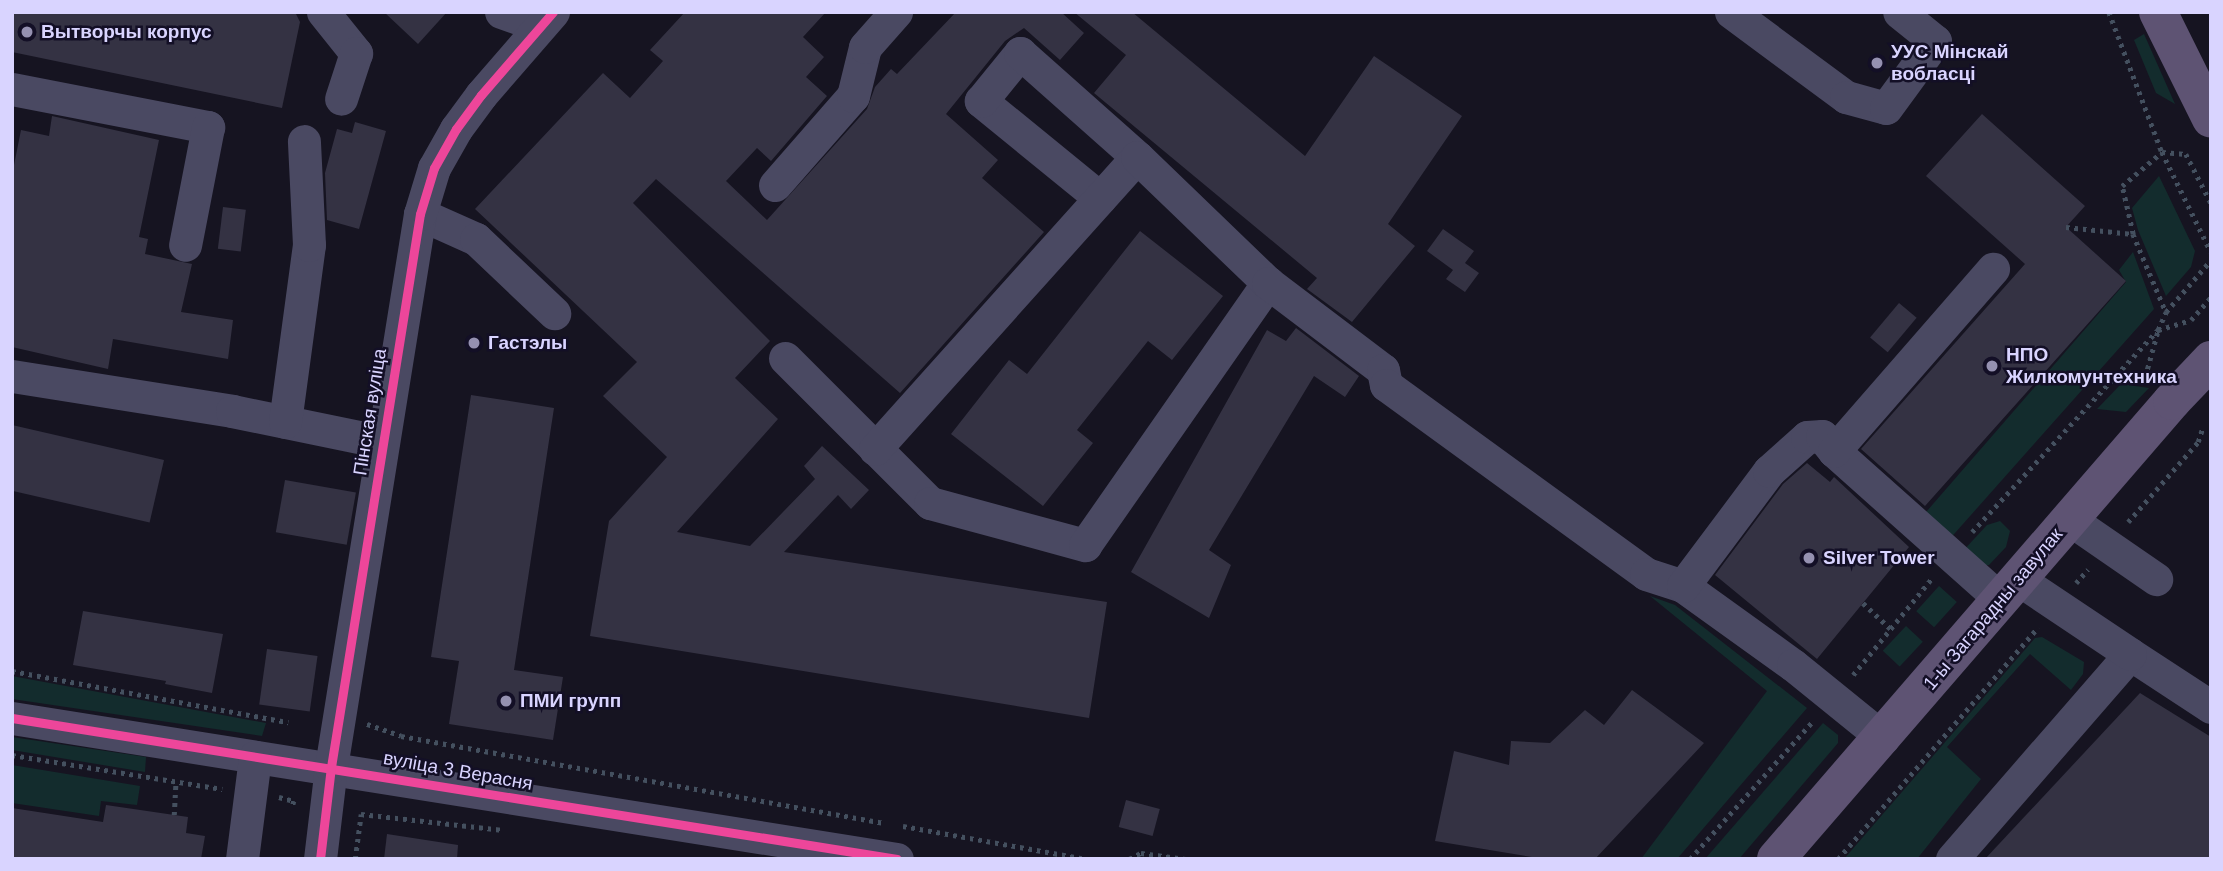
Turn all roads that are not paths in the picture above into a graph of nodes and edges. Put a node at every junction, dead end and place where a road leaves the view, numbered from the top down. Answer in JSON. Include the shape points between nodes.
{"nodes":[{"id":1,"x":323,"y":12,"type":"edge"},
{"id":2,"x":501,"y":12,"type":"edge"},
{"id":3,"x":896,"y":12,"type":"edge"},
{"id":4,"x":1731,"y":12,"type":"edge"},
{"id":5,"x":2158,"y":12,"type":"edge"},
{"id":6,"x":547,"y":19,"type":"edge"},
{"id":7,"x":1921,"y":19,"type":"edge"},
{"id":8,"x":12,"y":89,"type":"edge"},
{"id":9,"x":341,"y":99,"type":"dead end"},
{"id":10,"x":2211,"y":119,"type":"edge"},
{"id":11,"x":304,"y":141,"type":"dead end"},
{"id":12,"x":1137,"y":157,"type":"junction"},
{"id":13,"x":775,"y":185,"type":"dead end"},
{"id":14,"x":1100,"y":198,"type":"junction"},
{"id":15,"x":420,"y":214,"type":"junction"},
{"id":16,"x":185,"y":245,"type":"dead end"},
{"id":17,"x":1993,"y":269,"type":"dead end"},
{"id":18,"x":1268,"y":283,"type":"junction"},
{"id":19,"x":554,"y":313,"type":"dead end"},
{"id":20,"x":785,"y":358,"type":"dead end"},
{"id":21,"x":2211,"y":360,"type":"edge"},
{"id":22,"x":12,"y":376,"type":"edge"},
{"id":23,"x":2211,"y":381,"type":"edge"},
{"id":24,"x":2156,"y":387,"type":"junction"},
{"id":25,"x":285,"y":422,"type":"junction"},
{"id":26,"x":383,"y":442,"type":"junction"},
{"id":27,"x":875,"y":449,"type":"junction"},
{"id":28,"x":1835,"y":451,"type":"junction"},
{"id":29,"x":2069,"y":519,"type":"junction"},
{"id":30,"x":2156,"y":579,"type":"dead end"},
{"id":31,"x":1683,"y":586,"type":"junction"},
{"id":32,"x":2010,"y":590,"type":"junction"},
{"id":33,"x":2130,"y":654,"type":"junction"},
{"id":34,"x":2211,"y":706,"type":"edge"},
{"id":35,"x":12,"y":718,"type":"edge"},
{"id":36,"x":1883,"y":738,"type":"junction"},
{"id":37,"x":255,"y":757,"type":"junction"},
{"id":38,"x":331,"y":767,"type":"junction"},
{"id":39,"x":1961,"y":851,"type":"edge"},
{"id":40,"x":242,"y":859,"type":"edge"},
{"id":41,"x":320,"y":859,"type":"edge"},
{"id":42,"x":897,"y":859,"type":"edge"},
{"id":43,"x":1776,"y":859,"type":"edge"}],
"edges":[{"from":1,"to":9,"type":"street","via":[[356,53]]},
{"from":2,"to":6,"type":"street"},
{"from":3,"to":13,"type":"street","via":[[865,47],[853,96]]},
{"from":4,"to":7,"type":"street","via":[[1846,96],[1886,108],[1935,41]]},
{"from":5,"to":10,"type":"main road"},
{"from":6,"to":15,"type":"street","name":"Пінская вуліца","via":[[456,129],[434,168]]},
{"from":8,"to":16,"type":"street","via":[[208,127]]},
{"from":11,"to":25,"type":"street","via":[[309,245]]},
{"from":12,"to":14,"type":"street"},
{"from":12,"to":14,"type":"street","via":[[1020,53],[981,101]]},
{"from":12,"to":18,"type":"street"},
{"from":14,"to":27,"type":"street"},
{"from":15,"to":19,"type":"street","via":[[476,239]]},
{"from":15,"to":26,"type":"street","name":"Пінская вуліца"},
{"from":17,"to":28,"type":"street"},
{"from":18,"to":27,"type":"street","via":[[1085,545],[930,503]]},
{"from":18,"to":31,"type":"street","via":[[1383,370],[1386,385],[1646,573]]},
{"from":20,"to":27,"type":"street"},
{"from":21,"to":24,"type":"main road","name":"1-ы Загарадны завулак"},
{"from":22,"to":25,"type":"street"},
{"from":23,"to":24,"type":"main road"},
{"from":24,"to":29,"type":"main road","name":"1-ы Загарадны завулак"},
{"from":25,"to":26,"type":"street"},
{"from":26,"to":38,"type":"street","name":"Пінская вуліца"},
{"from":28,"to":31,"type":"street","via":[[1822,436],[1807,437],[1769,471]]},
{"from":28,"to":32,"type":"street"},
{"from":29,"to":30,"type":"street"},
{"from":29,"to":32,"type":"main road","name":"1-ы Загарадны завулак"},
{"from":31,"to":36,"type":"street","via":[[1793,665]]},
{"from":32,"to":33,"type":"street","via":[[2056,605]]},
{"from":32,"to":36,"type":"main road","name":"1-ы Загарадны завулак"},
{"from":33,"to":34,"type":"street"},
{"from":33,"to":39,"type":"street"},
{"from":35,"to":37,"type":"street","name":"вуліца 3 Верасня"},
{"from":36,"to":43,"type":"main road","name":"1-ы Загарадны завулак"},
{"from":37,"to":38,"type":"street","name":"вуліца 3 Верасня"},
{"from":37,"to":40,"type":"street"},
{"from":38,"to":41,"type":"street","name":"Пінская вуліца"},
{"from":38,"to":42,"type":"street","name":"вуліца 3 Верасня"}]}
